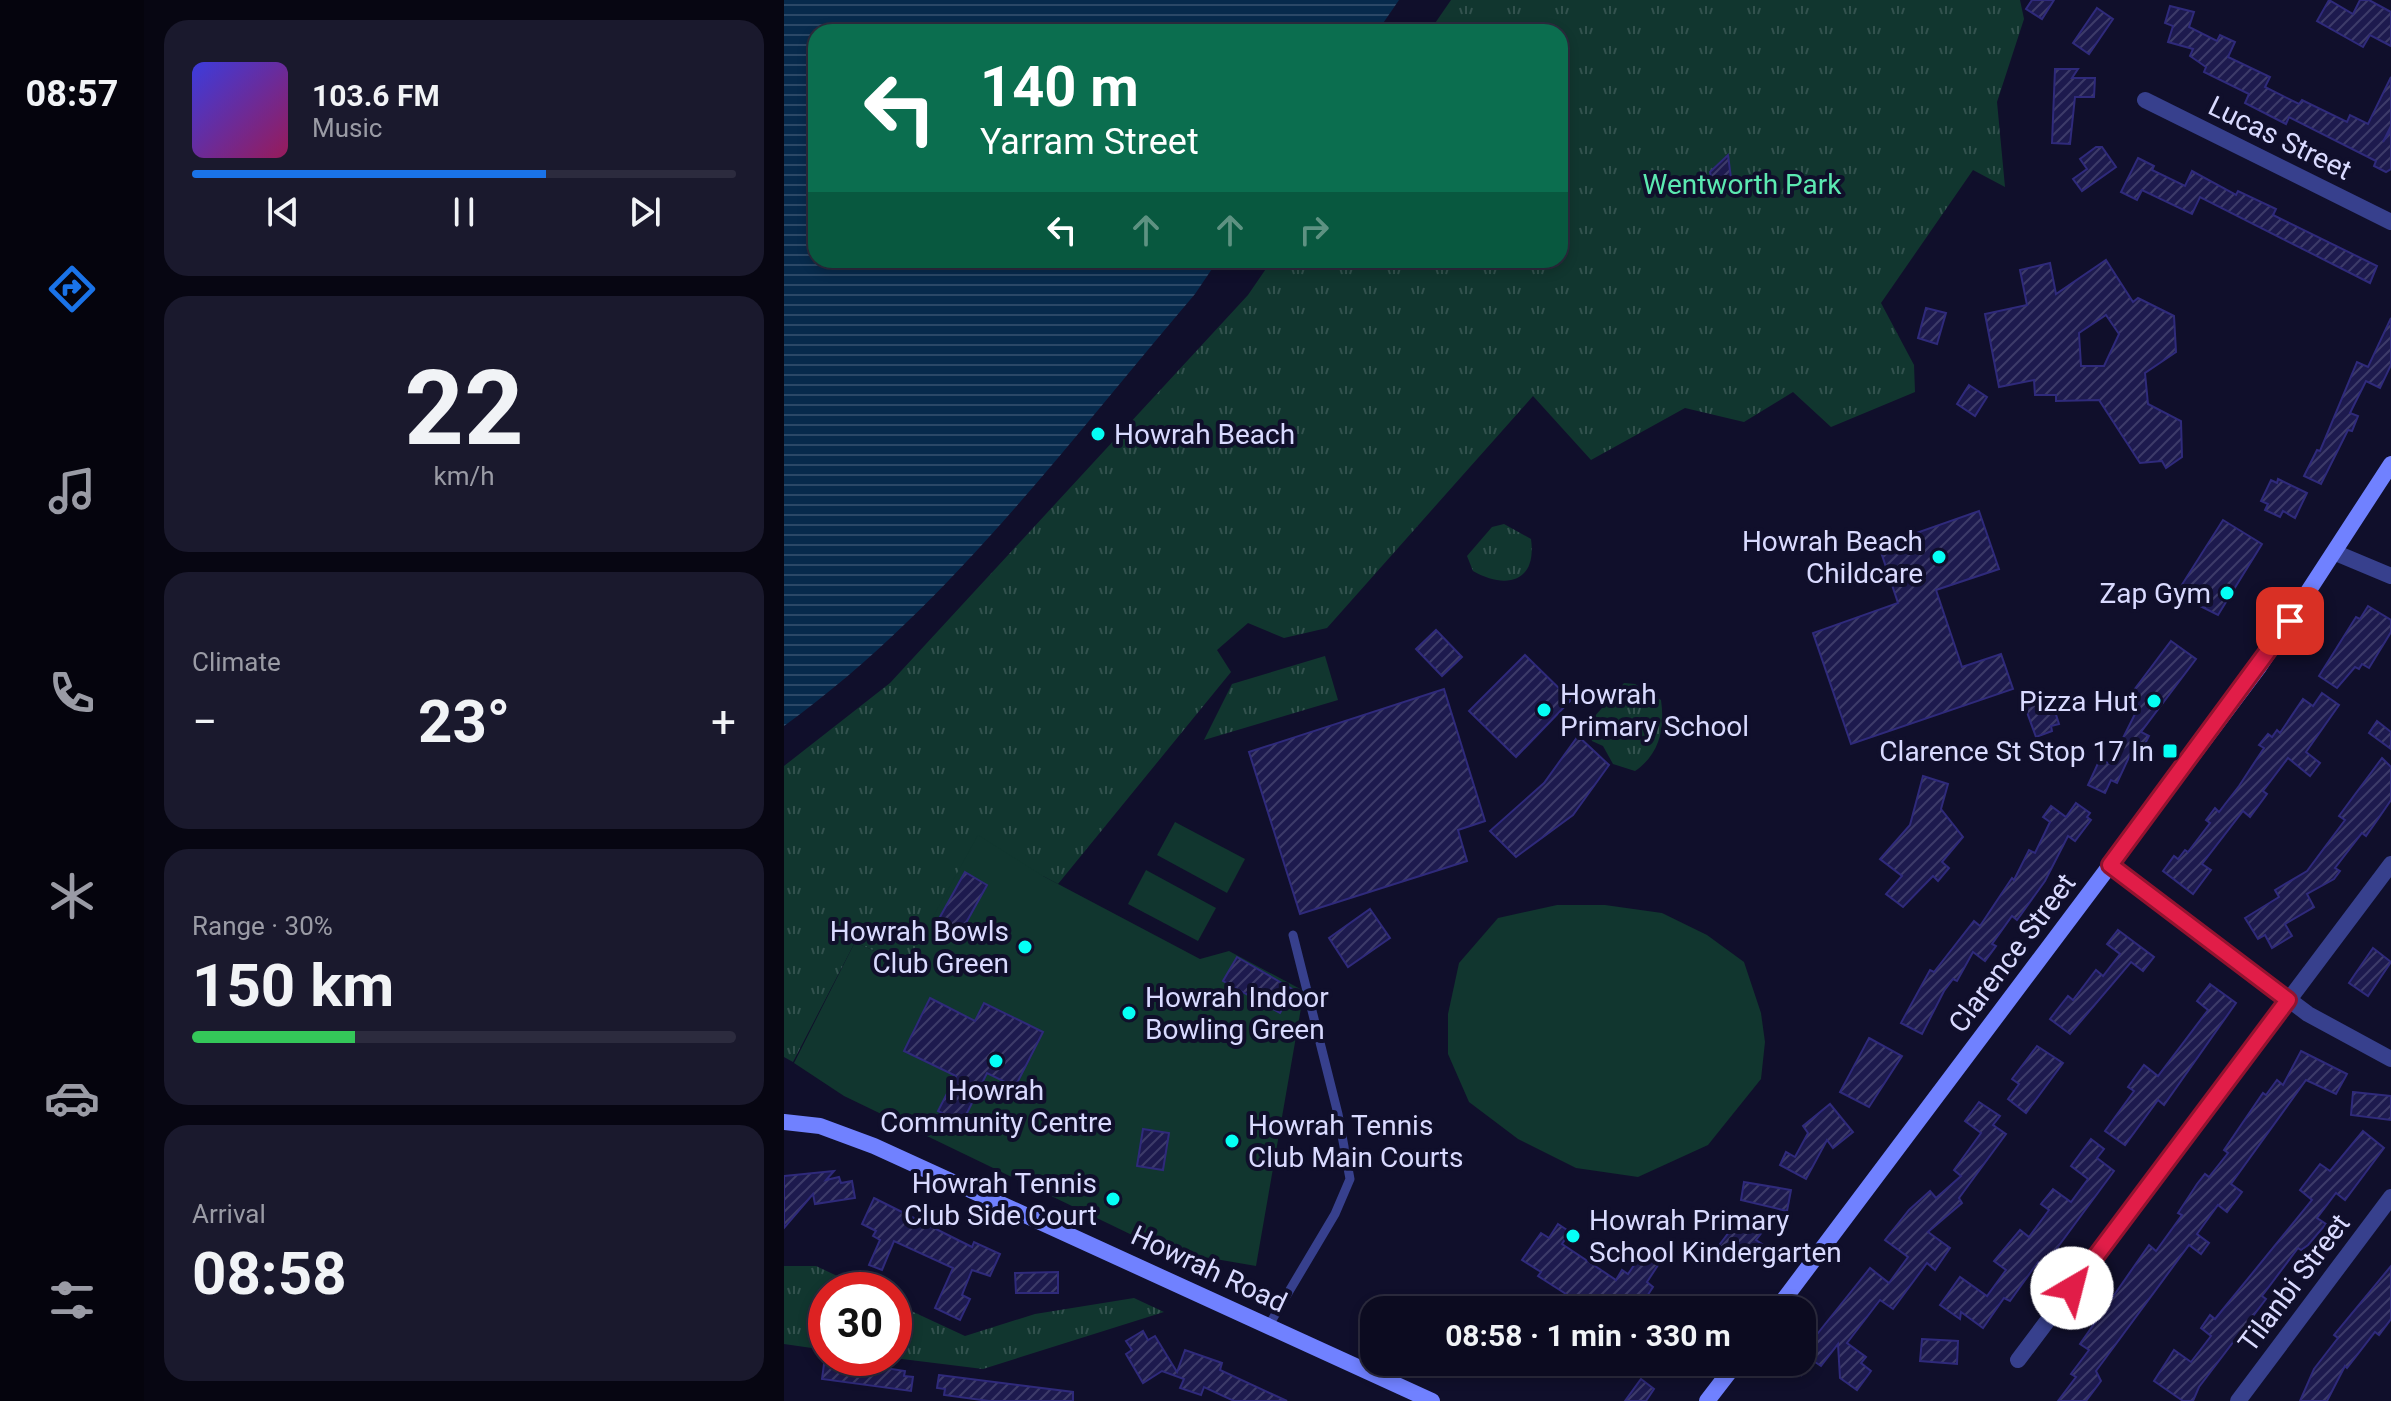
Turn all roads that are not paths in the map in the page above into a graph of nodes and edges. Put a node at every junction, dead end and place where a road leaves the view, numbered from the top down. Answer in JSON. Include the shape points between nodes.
{"nodes":[{"id":1,"x":2145,"y":100,"type":"dead end"},
{"id":2,"x":2391,"y":222,"type":"edge"},
{"id":3,"x":2391,"y":464,"type":"edge"},
{"id":4,"x":2336,"y":553,"type":"junction"},
{"id":5,"x":2391,"y":576,"type":"edge"},
{"id":6,"x":2391,"y":864,"type":"edge"},
{"id":7,"x":2110,"y":865,"type":"junction"},
{"id":8,"x":1293,"y":935,"type":"dead end"},
{"id":9,"x":2288,"y":1000,"type":"junction"},
{"id":10,"x":2391,"y":1059,"type":"edge"},
{"id":11,"x":784,"y":1122,"type":"edge"},
{"id":12,"x":2391,"y":1197,"type":"edge"},
{"id":13,"x":1787,"y":1296,"type":"edge"},
{"id":14,"x":1269,"y":1325,"type":"junction"},
{"id":15,"x":2018,"y":1360,"type":"dead end"},
{"id":16,"x":1726,"y":1376,"type":"edge"},
{"id":17,"x":1721,"y":1383,"type":"junction"},
{"id":18,"x":1432,"y":1401,"type":"edge"},
{"id":19,"x":1700,"y":1401,"type":"edge"},
{"id":20,"x":1710,"y":1401,"type":"edge"},
{"id":21,"x":2238,"y":1401,"type":"edge"}],
"edges":[{"from":1,"to":2,"type":"street","name":"Lucas Street"},
{"from":3,"to":4,"type":"main road","name":"Clarence Street"},
{"from":4,"to":5,"type":"street"},
{"from":4,"to":7,"type":"main road","name":"Clarence Street","via":[[2259,667]]},
{"from":6,"to":9,"type":"street"},
{"from":7,"to":9,"type":"street"},
{"from":7,"to":13,"type":"main road","name":"Clarence Street"},
{"from":8,"to":14,"type":"lane","via":[[1350,1179]]},
{"from":9,"to":10,"type":"street"},
{"from":9,"to":15,"type":"street"},
{"from":11,"to":14,"type":"main road","name":"Howrah Road","via":[[844,1133]]},
{"from":12,"to":21,"type":"street","name":"Tilanbi Street"},
{"from":14,"to":18,"type":"main road","name":"Howrah Road"},
{"from":16,"to":17,"type":"main road"},
{"from":17,"to":19,"type":"main road"},
{"from":17,"to":20,"type":"main road"}]}
